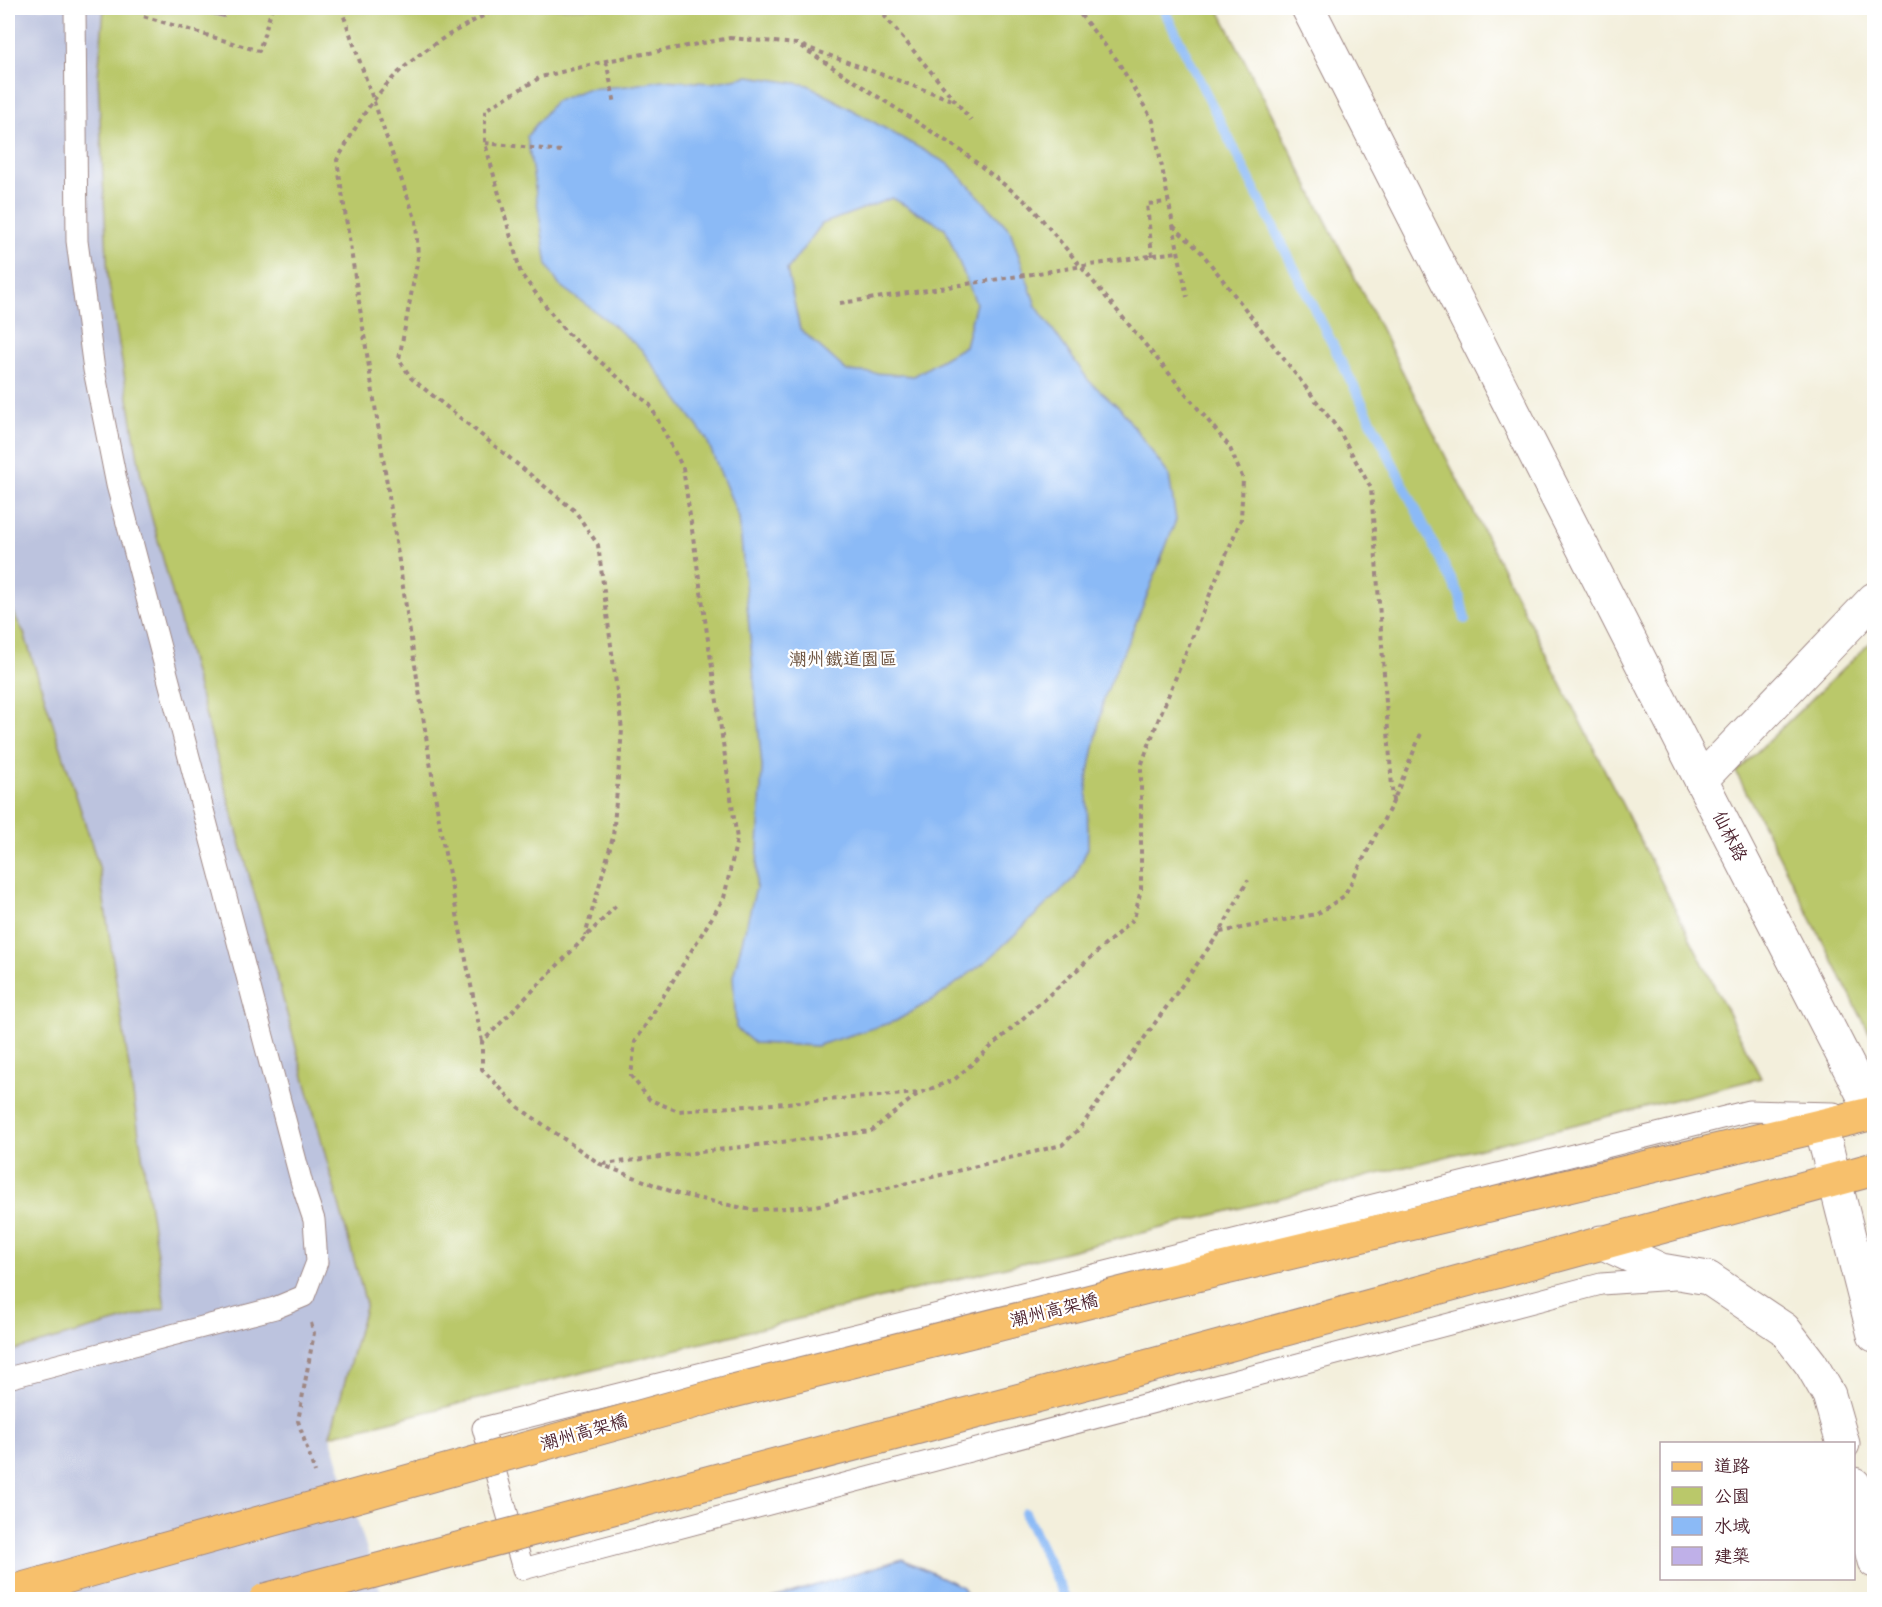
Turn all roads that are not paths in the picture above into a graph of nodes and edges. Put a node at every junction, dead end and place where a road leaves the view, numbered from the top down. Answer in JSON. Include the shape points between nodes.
{"nodes":[{"id":1,"x":75,"y":8,"type":"edge"},
{"id":2,"x":1308,"y":8,"type":"edge"},
{"id":3,"x":1875,"y":600,"type":"edge"},
{"id":4,"x":1701,"y":780,"type":"junction"},
{"id":5,"x":1874,"y":1115,"type":"edge"},
{"id":6,"x":1821,"y":1126,"type":"junction"},
{"id":7,"x":1875,"y":1169,"type":"edge"},
{"id":8,"x":1835,"y":1180,"type":"junction"},
{"id":9,"x":1601,"y":1242,"type":"junction"},
{"id":10,"x":1707,"y":1278,"type":"junction"},
{"id":11,"x":1875,"y":1335,"type":"edge"},
{"id":12,"x":8,"y":1378,"type":"edge"},
{"id":13,"x":1842,"y":1442,"type":"edge"},
{"id":14,"x":1855,"y":1488,"type":"edge"},
{"id":15,"x":1875,"y":1561,"type":"edge"},
{"id":16,"x":8,"y":1593,"type":"edge"},
{"id":17,"x":265,"y":1599,"type":"edge"}],
"edges":[{"from":1,"to":12,"type":"lane","via":[[77,241],[94,370],[117,485],[314,1220],[318,1262],[304,1296],[275,1308]]},
{"from":2,"to":4,"type":"street","name":"仙林路"},
{"from":3,"to":4,"type":"street"},
{"from":4,"to":5,"type":"street","name":"仙林路"},
{"from":5,"to":6,"type":"main road","name":"潮州高架橋"},
{"from":5,"to":10,"type":"lane","via":[[1749,1111],[483,1428],[523,1569],[1601,1284]]},
{"from":6,"to":8,"type":"street"},
{"from":6,"to":16,"type":"main road","name":"潮州高架橋","bridge":true,"via":[[1163,1283],[729,1392]]},
{"from":7,"to":8,"type":"main road"},
{"from":8,"to":9,"type":"main road"},
{"from":8,"to":11,"type":"street"},
{"from":9,"to":10,"type":"street","via":[[1661,1270]]},
{"from":9,"to":17,"type":"main road","bridge":true,"via":[[1183,1357]]},
{"from":10,"to":13,"type":"street","via":[[1784,1329],[1829,1395]]},
{"from":14,"to":15,"type":"street"}]}
